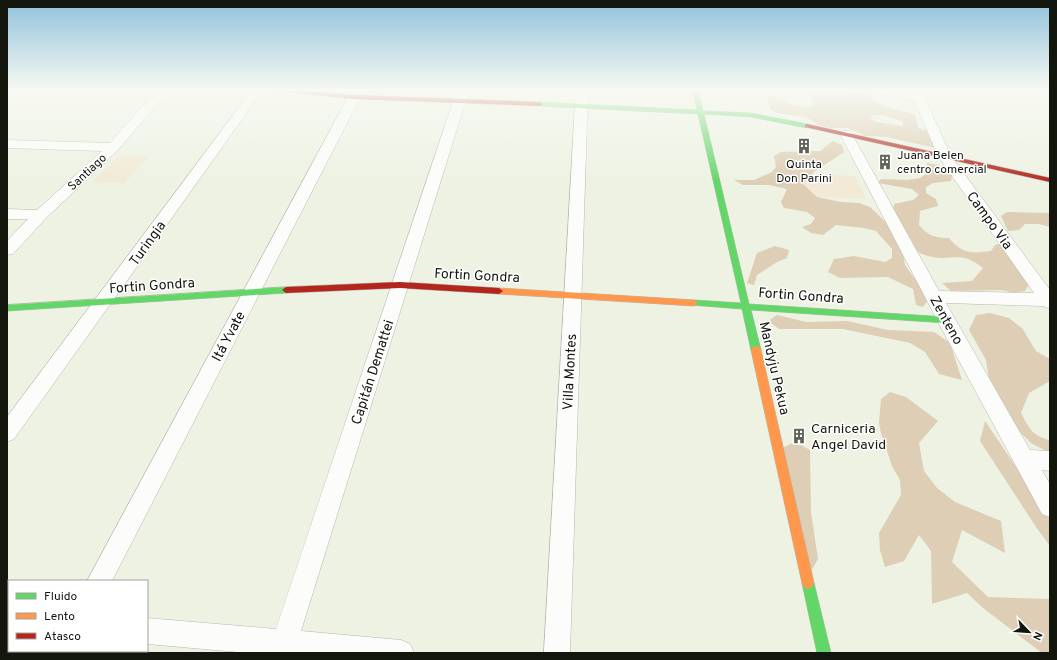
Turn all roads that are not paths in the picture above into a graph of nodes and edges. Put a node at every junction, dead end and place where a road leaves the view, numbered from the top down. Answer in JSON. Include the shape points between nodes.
{"nodes":[{"id":1,"x":136,"y":121,"type":"edge"},
{"id":2,"x":235,"y":121,"type":"edge"},
{"id":3,"x":342,"y":121,"type":"edge"},
{"id":4,"x":454,"y":121,"type":"edge"},
{"id":5,"x":580,"y":121,"type":"edge"},
{"id":6,"x":701,"y":121,"type":"edge"},
{"id":7,"x":782,"y":121,"type":"edge"},
{"id":8,"x":929,"y":121,"type":"edge"},
{"id":9,"x":846,"y":134,"type":"junction"},
{"id":10,"x":7,"y":144,"type":"edge"},
{"id":11,"x":113,"y":147,"type":"junction"},
{"id":12,"x":944,"y":156,"type":"junction"},
{"id":13,"x":1050,"y":180,"type":"edge"},
{"id":14,"x":7,"y":214,"type":"edge"},
{"id":15,"x":41,"y":215,"type":"junction"},
{"id":16,"x":7,"y":250,"type":"edge"},
{"id":17,"x":400,"y":285,"type":"junction"},
{"id":18,"x":251,"y":292,"type":"junction"},
{"id":19,"x":573,"y":295,"type":"junction"},
{"id":20,"x":934,"y":297,"type":"junction"},
{"id":21,"x":103,"y":302,"type":"junction"},
{"id":22,"x":746,"y":306,"type":"junction"},
{"id":23,"x":1049,"y":306,"type":"edge"},
{"id":24,"x":7,"y":308,"type":"edge"},
{"id":25,"x":946,"y":320,"type":"junction"},
{"id":26,"x":7,"y":434,"type":"edge"},
{"id":27,"x":1025,"y":459,"type":"junction"},
{"id":28,"x":1050,"y":461,"type":"edge"},
{"id":29,"x":1050,"y":506,"type":"edge"},
{"id":30,"x":100,"y":580,"type":"edge"},
{"id":31,"x":148,"y":631,"type":"edge"},
{"id":32,"x":282,"y":648,"type":"edge"},
{"id":33,"x":401,"y":653,"type":"edge"},
{"id":34,"x":557,"y":653,"type":"edge"},
{"id":35,"x":824,"y":653,"type":"edge"}],
"edges":[{"from":1,"to":11,"type":"street","name":"Santiago"},
{"from":2,"to":21,"type":"street","name":"Turingia"},
{"from":3,"to":18,"type":"street","name":"Itá Yvate"},
{"from":4,"to":17,"type":"street","name":"Capitán Demattei"},
{"from":5,"to":19,"type":"street","name":"Villa Montes"},
{"from":6,"to":22,"type":"street","name":"Mandyju Pekua"},
{"from":7,"to":9,"type":"street"},
{"from":8,"to":12,"type":"street","name":"Campo Via"},
{"from":9,"to":12,"type":"street"},
{"from":9,"to":20,"type":"street","name":"Zenteno"},
{"from":10,"to":11,"type":"street"},
{"from":11,"to":15,"type":"street","name":"Santiago"},
{"from":12,"to":13,"type":"street"},
{"from":12,"to":23,"type":"street","name":"Campo Via"},
{"from":14,"to":15,"type":"street"},
{"from":15,"to":16,"type":"street","name":"Santiago"},
{"from":17,"to":18,"type":"street","name":"Fortin Gondra"},
{"from":17,"to":19,"type":"street","name":"Fortin Gondra"},
{"from":17,"to":32,"type":"street","name":"Capitán Demattei"},
{"from":18,"to":21,"type":"street","name":"Fortin Gondra"},
{"from":18,"to":30,"type":"street","name":"Itá Yvate"},
{"from":19,"to":22,"type":"street","name":"Fortin Gondra"},
{"from":19,"to":34,"type":"street","name":"Villa Montes"},
{"from":20,"to":23,"type":"street"},
{"from":20,"to":25,"type":"street","name":"Zenteno"},
{"from":21,"to":24,"type":"street","name":"Fortin Gondra"},
{"from":21,"to":26,"type":"street","name":"Turingia"},
{"from":22,"to":25,"type":"street","name":"Fortin Gondra"},
{"from":22,"to":35,"type":"street","name":"Mandyju Pekua"},
{"from":25,"to":27,"type":"street","name":"Zenteno"},
{"from":27,"to":28,"type":"street"},
{"from":27,"to":29,"type":"street","name":"Zenteno"},
{"from":31,"to":32,"type":"street"},
{"from":32,"to":33,"type":"street"}]}
